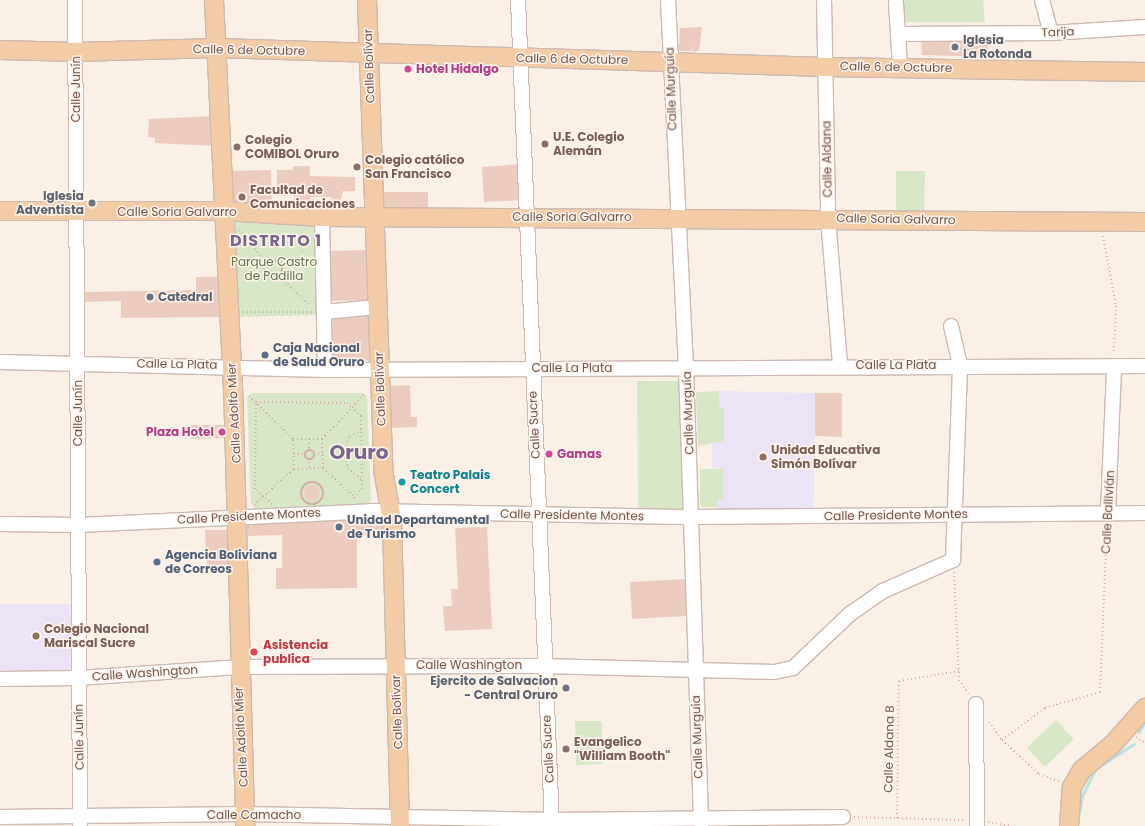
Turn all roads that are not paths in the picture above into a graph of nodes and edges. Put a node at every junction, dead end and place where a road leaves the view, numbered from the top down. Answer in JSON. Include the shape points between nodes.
{"nodes":[{"id":1,"x":74,"y":0,"type":"edge"},
{"id":2,"x":214,"y":0,"type":"edge"},
{"id":3,"x":367,"y":0,"type":"edge"},
{"id":4,"x":518,"y":0,"type":"edge"},
{"id":5,"x":668,"y":0,"type":"edge"},
{"id":6,"x":824,"y":0,"type":"edge"},
{"id":7,"x":1042,"y":0,"type":"edge"},
{"id":8,"x":896,"y":3,"type":"dead end"},
{"id":9,"x":1145,"y":27,"type":"edge"},
{"id":10,"x":1051,"y":33,"type":"junction"},
{"id":11,"x":898,"y":34,"type":"junction"},
{"id":12,"x":217,"y":48,"type":"junction"},
{"id":13,"x":0,"y":50,"type":"edge"},
{"id":14,"x":76,"y":52,"type":"junction"},
{"id":15,"x":369,"y":54,"type":"junction"},
{"id":16,"x":520,"y":58,"type":"junction"},
{"id":17,"x":670,"y":61,"type":"junction"},
{"id":18,"x":825,"y":66,"type":"junction"},
{"id":19,"x":900,"y":67,"type":"junction"},
{"id":20,"x":1145,"y":72,"type":"edge"},
{"id":21,"x":224,"y":210,"type":"junction"},
{"id":22,"x":0,"y":211,"type":"edge"},
{"id":23,"x":75,"y":212,"type":"junction"},
{"id":24,"x":528,"y":216,"type":"junction"},
{"id":25,"x":322,"y":217,"type":"junction"},
{"id":26,"x":374,"y":217,"type":"junction"},
{"id":27,"x":677,"y":217,"type":"junction"},
{"id":28,"x":828,"y":218,"type":"junction"},
{"id":29,"x":1145,"y":222,"type":"edge"},
{"id":30,"x":377,"y":307,"type":"junction"},
{"id":31,"x":324,"y":312,"type":"junction"},
{"id":32,"x":951,"y":326,"type":"dead end"},
{"id":33,"x":0,"y":362,"type":"edge"},
{"id":34,"x":78,"y":362,"type":"junction"},
{"id":35,"x":960,"y":364,"type":"junction"},
{"id":36,"x":232,"y":365,"type":"junction"},
{"id":37,"x":840,"y":365,"type":"junction"},
{"id":38,"x":1114,"y":366,"type":"junction"},
{"id":39,"x":1145,"y":366,"type":"edge"},
{"id":40,"x":380,"y":368,"type":"junction"},
{"id":41,"x":531,"y":368,"type":"junction"},
{"id":42,"x":686,"y":368,"type":"junction"},
{"id":43,"x":325,"y":370,"type":"junction"},
{"id":44,"x":392,"y":511,"type":"junction"},
{"id":45,"x":1108,"y":512,"type":"junction"},
{"id":46,"x":1145,"y":512,"type":"edge"},
{"id":47,"x":538,"y":514,"type":"junction"},
{"id":48,"x":956,"y":515,"type":"junction"},
{"id":49,"x":238,"y":516,"type":"junction"},
{"id":50,"x":692,"y":517,"type":"junction"},
{"id":51,"x":0,"y":524,"type":"edge"},
{"id":52,"x":79,"y":525,"type":"junction"},
{"id":53,"x":395,"y":665,"type":"junction"},
{"id":54,"x":543,"y":666,"type":"junction"},
{"id":55,"x":238,"y":667,"type":"junction"},
{"id":56,"x":695,"y":668,"type":"junction"},
{"id":57,"x":78,"y":678,"type":"junction"},
{"id":58,"x":0,"y":679,"type":"edge"},
{"id":59,"x":976,"y":704,"type":"road end"},
{"id":60,"x":1145,"y":708,"type":"edge"},
{"id":61,"x":0,"y":817,"type":"edge"},
{"id":62,"x":843,"y":817,"type":"road end"},
{"id":63,"x":245,"y":820,"type":"edge"},
{"id":64,"x":700,"y":821,"type":"edge"},
{"id":65,"x":80,"y":822,"type":"edge"},
{"id":66,"x":400,"y":822,"type":"edge"},
{"id":67,"x":552,"y":823,"type":"edge"},
{"id":68,"x":977,"y":823,"type":"edge"},
{"id":69,"x":1069,"y":826,"type":"edge"}],
"edges":[{"from":1,"to":14,"type":"street","name":"Calle Junín"},
{"from":2,"to":12,"type":"main road","name":"Calle Adolfo Mier"},
{"from":3,"to":15,"type":"main road","name":"Calle Bolívar"},
{"from":4,"to":16,"type":"street","name":"Calle Sucre"},
{"from":5,"to":17,"type":"street","name":"Calle Murguía"},
{"from":6,"to":18,"type":"street","name":"Calle Aldana"},
{"from":7,"to":10,"type":"street"},
{"from":8,"to":11,"type":"street"},
{"from":9,"to":10,"type":"street","name":"Tarija"},
{"from":10,"to":11,"type":"street","name":"Tarija"},
{"from":11,"to":19,"type":"street"},
{"from":12,"to":14,"type":"main road","name":"Calle 6 de Octubre"},
{"from":12,"to":15,"type":"main road","name":"Calle 6 de Octubre"},
{"from":12,"to":21,"type":"main road","name":"Calle Adolfo Mier"},
{"from":13,"to":14,"type":"main road","name":"Calle 6 de Octubre"},
{"from":14,"to":23,"type":"street","name":"Calle Junín"},
{"from":15,"to":16,"type":"main road","name":"Calle 6 de Octubre"},
{"from":15,"to":26,"type":"main road","name":"Calle Bolívar"},
{"from":16,"to":17,"type":"main road","name":"Calle 6 de Octubre"},
{"from":16,"to":24,"type":"street","name":"Calle Sucre"},
{"from":17,"to":18,"type":"main road","name":"Calle 6 de Octubre"},
{"from":17,"to":27,"type":"street","name":"Calle Murguía"},
{"from":18,"to":19,"type":"main road","name":"Calle 6 de Octubre"},
{"from":18,"to":28,"type":"street","name":"Calle Aldana"},
{"from":19,"to":20,"type":"main road","name":"Calle 6 de Octubre"},
{"from":21,"to":23,"type":"main road","name":"Calle Soria Galvarro"},
{"from":21,"to":25,"type":"main road","name":"Calle Soria Galvarro"},
{"from":21,"to":36,"type":"main road","name":"Calle Adolfo Mier"},
{"from":22,"to":23,"type":"main road","name":"Calle Soria Galvarro"},
{"from":23,"to":34,"type":"street","name":"Calle Junín"},
{"from":24,"to":26,"type":"main road","name":"Calle Soria Galvarro"},
{"from":24,"to":27,"type":"main road","name":"Calle Soria Galvarro"},
{"from":24,"to":41,"type":"street","name":"Calle Sucre"},
{"from":25,"to":26,"type":"main road","name":"Calle Soria Galvarro"},
{"from":25,"to":31,"type":"street"},
{"from":26,"to":30,"type":"main road","name":"Calle Bolívar"},
{"from":27,"to":28,"type":"main road","name":"Calle Soria Galvarro"},
{"from":27,"to":42,"type":"street","name":"Calle Murguía"},
{"from":28,"to":29,"type":"main road","name":"Calle Soria Galvarro"},
{"from":28,"to":37,"type":"street","name":"Calle Aldana"},
{"from":30,"to":31,"type":"street"},
{"from":30,"to":40,"type":"main road","name":"Calle Bolívar"},
{"from":31,"to":43,"type":"street"},
{"from":32,"to":35,"type":"street"},
{"from":33,"to":34,"type":"street","name":"Calle La Plata"},
{"from":34,"to":36,"type":"street","name":"Calle La Plata"},
{"from":34,"to":52,"type":"street","name":"Calle Junín"},
{"from":35,"to":37,"type":"street","name":"Calle La Plata"},
{"from":35,"to":38,"type":"street","name":"Calle La Plata"},
{"from":35,"to":48,"type":"street"},
{"from":36,"to":43,"type":"street","name":"Calle La Plata"},
{"from":36,"to":49,"type":"main road","name":"Calle Adolfo Mier"},
{"from":37,"to":42,"type":"street","name":"Calle La Plata"},
{"from":38,"to":39,"type":"street","name":"Calle La Plata"},
{"from":38,"to":45,"type":"street","name":"Calle Ballivián"},
{"from":40,"to":41,"type":"street","name":"Calle La Plata"},
{"from":40,"to":43,"type":"street","name":"Calle La Plata"},
{"from":40,"to":44,"type":"main road","name":"Calle Bolívar","via":[[384,475]]},
{"from":41,"to":42,"type":"street","name":"Calle La Plata"},
{"from":41,"to":47,"type":"street","name":"Calle Sucre"},
{"from":42,"to":50,"type":"street","name":"Calle Murguía"},
{"from":44,"to":47,"type":"street","name":"Calle Presidente Montes"},
{"from":44,"to":49,"type":"street","name":"Calle Presidente Montes"},
{"from":44,"to":53,"type":"main road","name":"Calle Bolívar"},
{"from":45,"to":46,"type":"street","name":"Calle Presidente Montes"},
{"from":45,"to":48,"type":"street","name":"Calle Presidente Montes"},
{"from":47,"to":50,"type":"street","name":"Calle Presidente Montes"},
{"from":47,"to":54,"type":"street","name":"Calle Sucre"},
{"from":48,"to":50,"type":"street","name":"Calle Presidente Montes"},
{"from":48,"to":56,"type":"street","name":"Calle Washington","via":[[953,560],[882,590],[850,614],[793,668],[774,672]]},
{"from":49,"to":52,"type":"street","name":"Calle Presidente Montes"},
{"from":49,"to":55,"type":"main road","name":"Calle Adolfo Mier"},
{"from":50,"to":56,"type":"street","name":"Calle Murguía"},
{"from":51,"to":52,"type":"street","name":"Calle Presidente Montes"},
{"from":52,"to":57,"type":"street","name":"Calle Junín"},
{"from":53,"to":54,"type":"street","name":"Calle Washington"},
{"from":53,"to":55,"type":"street","name":"Calle Washington"},
{"from":53,"to":66,"type":"main road","name":"Calle Bolívar"},
{"from":54,"to":56,"type":"street","name":"Calle Washington"},
{"from":54,"to":67,"type":"street","name":"Calle Sucre"},
{"from":55,"to":57,"type":"street","name":"Calle Washington"},
{"from":55,"to":63,"type":"main road","name":"Calle Adolfo Mier"},
{"from":56,"to":64,"type":"street","name":"Calle Murguía"},
{"from":57,"to":58,"type":"street","name":"Calle Washington"},
{"from":57,"to":65,"type":"street","name":"Calle Junín"},
{"from":59,"to":68,"type":"street"},
{"from":60,"to":69,"type":"main road","via":[[1112,745],[1082,770],[1072,787]]},
{"from":61,"to":65,"type":"street","name":"Calle Camacho"},
{"from":62,"to":64,"type":"street","name":"Calle Camacho"},
{"from":63,"to":65,"type":"street","name":"Calle Camacho"},
{"from":63,"to":66,"type":"street","name":"Calle Camacho"},
{"from":64,"to":67,"type":"street","name":"Calle Camacho"},
{"from":66,"to":67,"type":"street","name":"Calle Camacho"}]}
